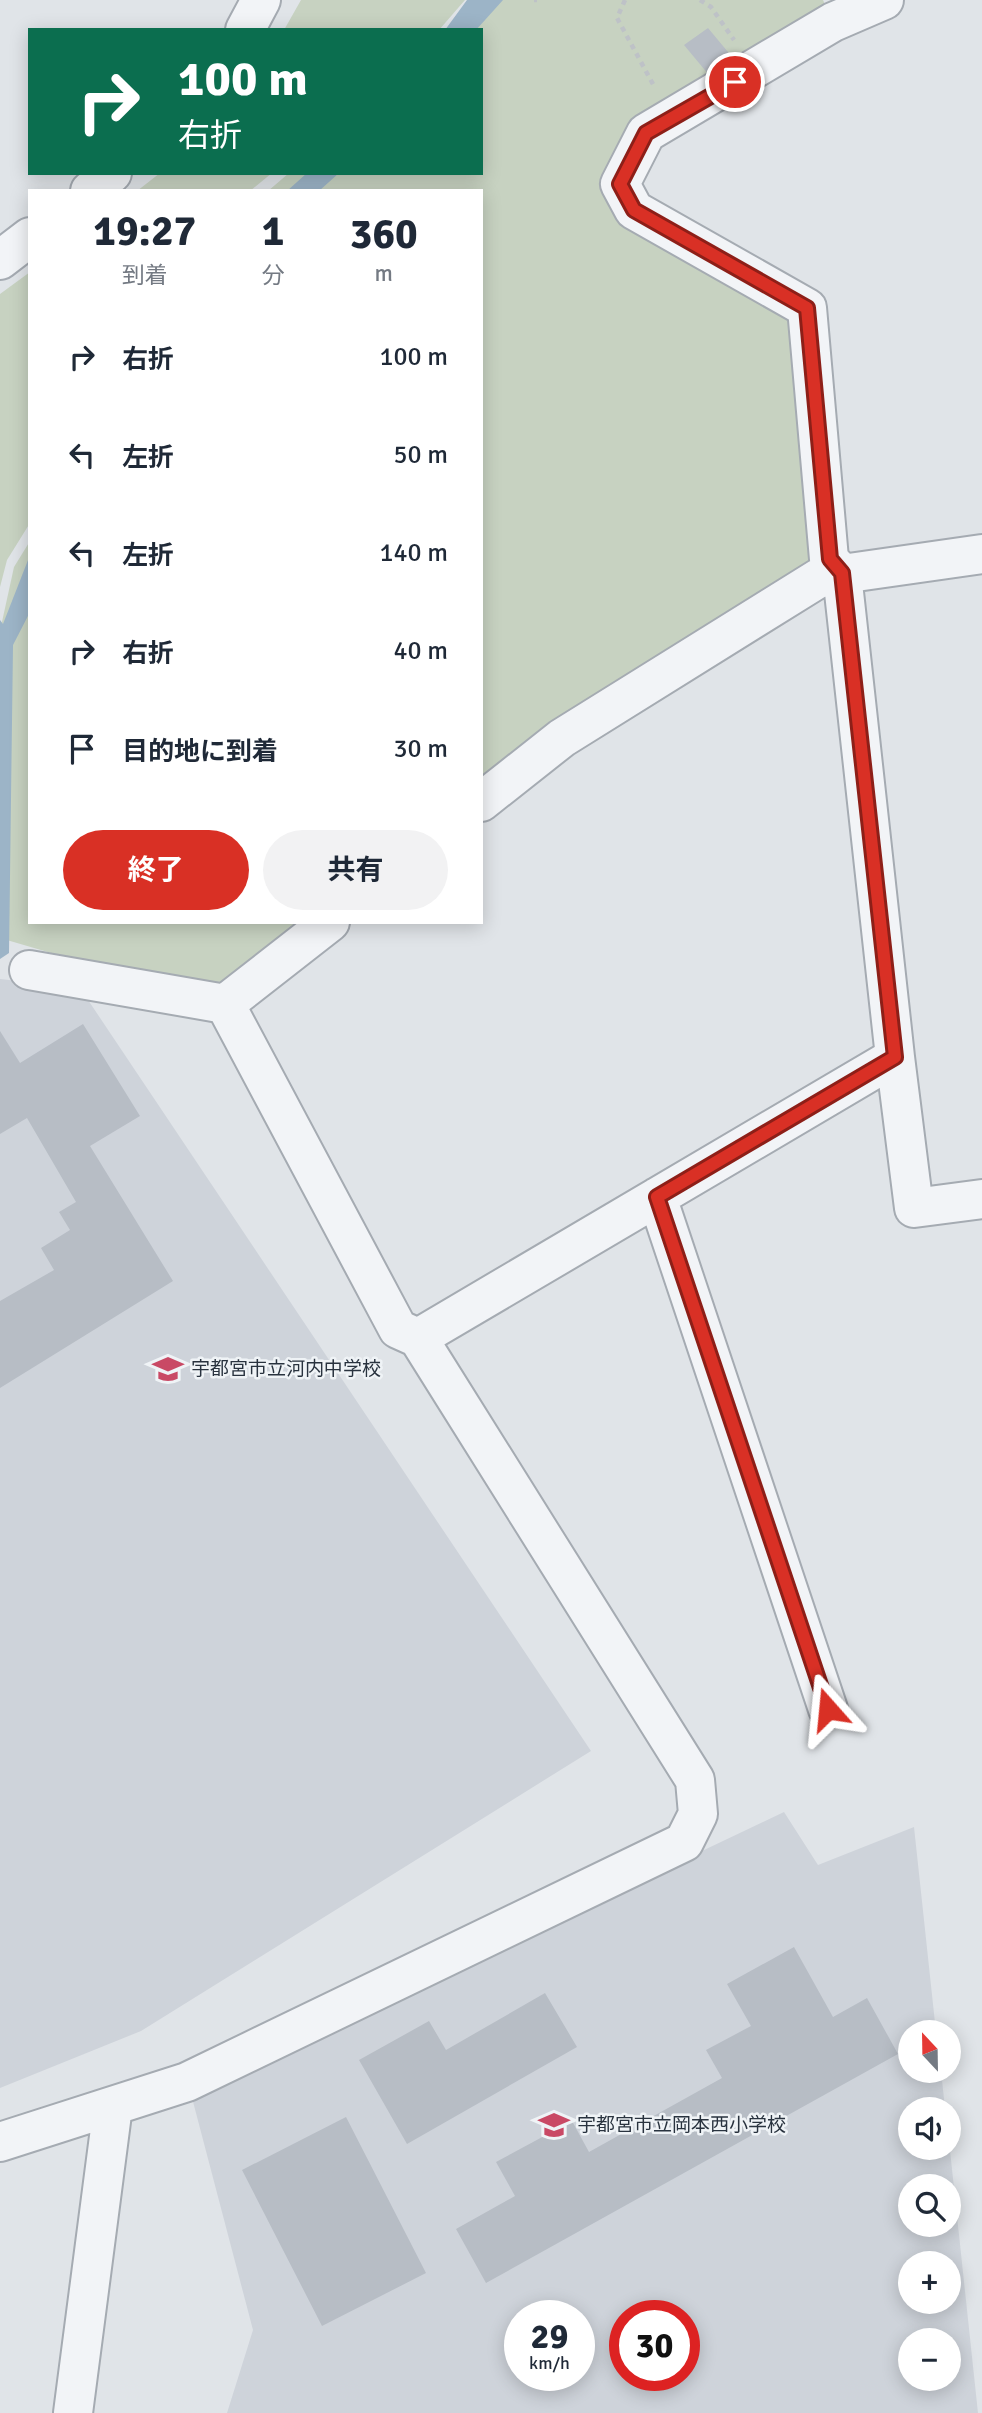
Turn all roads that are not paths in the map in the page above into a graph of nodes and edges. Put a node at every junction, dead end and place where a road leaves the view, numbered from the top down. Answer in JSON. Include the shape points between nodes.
{"nodes":[{"id":1,"x":261,"y":0,"type":"edge"},
{"id":2,"x":884,"y":0,"type":"edge"},
{"id":3,"x":828,"y":11,"type":"edge"},
{"id":4,"x":246,"y":28,"type":"edge"},
{"id":5,"x":110,"y":175,"type":"edge"},
{"id":6,"x":92,"y":189,"type":"edge"},
{"id":7,"x":28,"y":239,"type":"edge"},
{"id":8,"x":0,"y":260,"type":"edge"},
{"id":9,"x":982,"y":554,"type":"edge"},
{"id":10,"x":842,"y":573,"type":"junction"},
{"id":11,"x":483,"y":800,"type":"edge"},
{"id":12,"x":327,"y":924,"type":"edge"},
{"id":13,"x":29,"y":970,"type":"dead end"},
{"id":14,"x":225,"y":1004,"type":"junction"},
{"id":15,"x":895,"y":1057,"type":"junction"},
{"id":16,"x":657,"y":1197,"type":"junction"},
{"id":17,"x":982,"y":1199,"type":"edge"},
{"id":18,"x":418,"y":1338,"type":"junction"},
{"id":19,"x":828,"y":1709,"type":"dead end"},
{"id":20,"x":113,"y":2106,"type":"junction"},
{"id":21,"x":0,"y":2143,"type":"edge"},
{"id":22,"x":73,"y":2413,"type":"edge"}],
"edges":[{"from":1,"to":4,"type":"street"},
{"from":2,"to":3,"type":"street"},
{"from":3,"to":10,"type":"street","via":[[646,133],[620,184],[634,210],[807,308],[830,559]]},
{"from":5,"to":6,"type":"street"},
{"from":7,"to":8,"type":"street"},
{"from":9,"to":10,"type":"street"},
{"from":10,"to":11,"type":"street","via":[[819,578],[574,730]]},
{"from":10,"to":15,"type":"street"},
{"from":12,"to":14,"type":"street"},
{"from":13,"to":14,"type":"street"},
{"from":14,"to":18,"type":"street","via":[[398,1329]]},
{"from":15,"to":16,"type":"street"},
{"from":15,"to":17,"type":"street","via":[[914,1208]]},
{"from":16,"to":18,"type":"street"},
{"from":16,"to":19,"type":"street"},
{"from":18,"to":20,"type":"street","via":[[695,1780],[698,1814],[684,1842],[187,2082]]},
{"from":20,"to":21,"type":"street"},
{"from":20,"to":22,"type":"street"}]}
